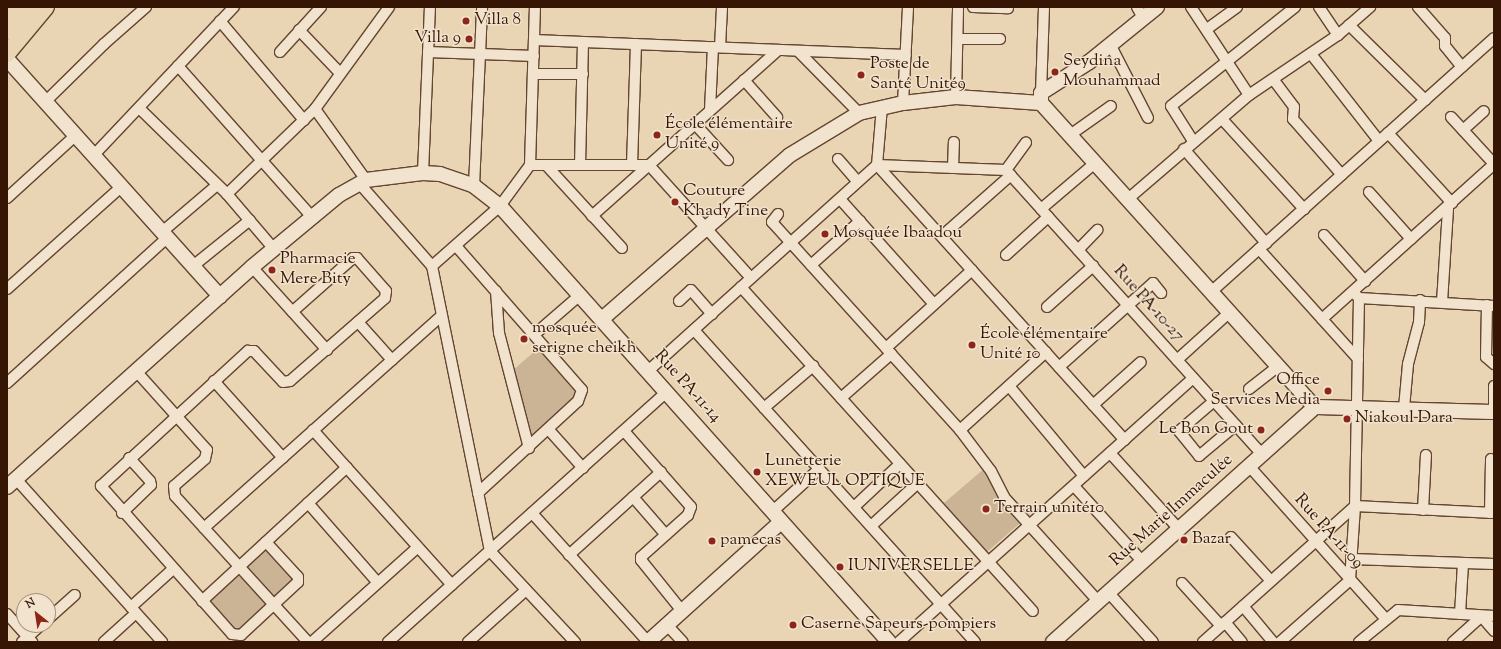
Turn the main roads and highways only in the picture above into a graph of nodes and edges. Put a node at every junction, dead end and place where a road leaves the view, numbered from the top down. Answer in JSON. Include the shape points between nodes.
{"nodes":[{"id":1,"x":27,"y":7,"type":"edge"},
{"id":2,"x":46,"y":7,"type":"edge"},
{"id":3,"x":7,"y":31,"type":"edge"},
{"id":4,"x":7,"y":54,"type":"edge"}],
"edges":[{"from":1,"to":3,"type":"highway"},
{"from":2,"to":4,"type":"main road"}]}
